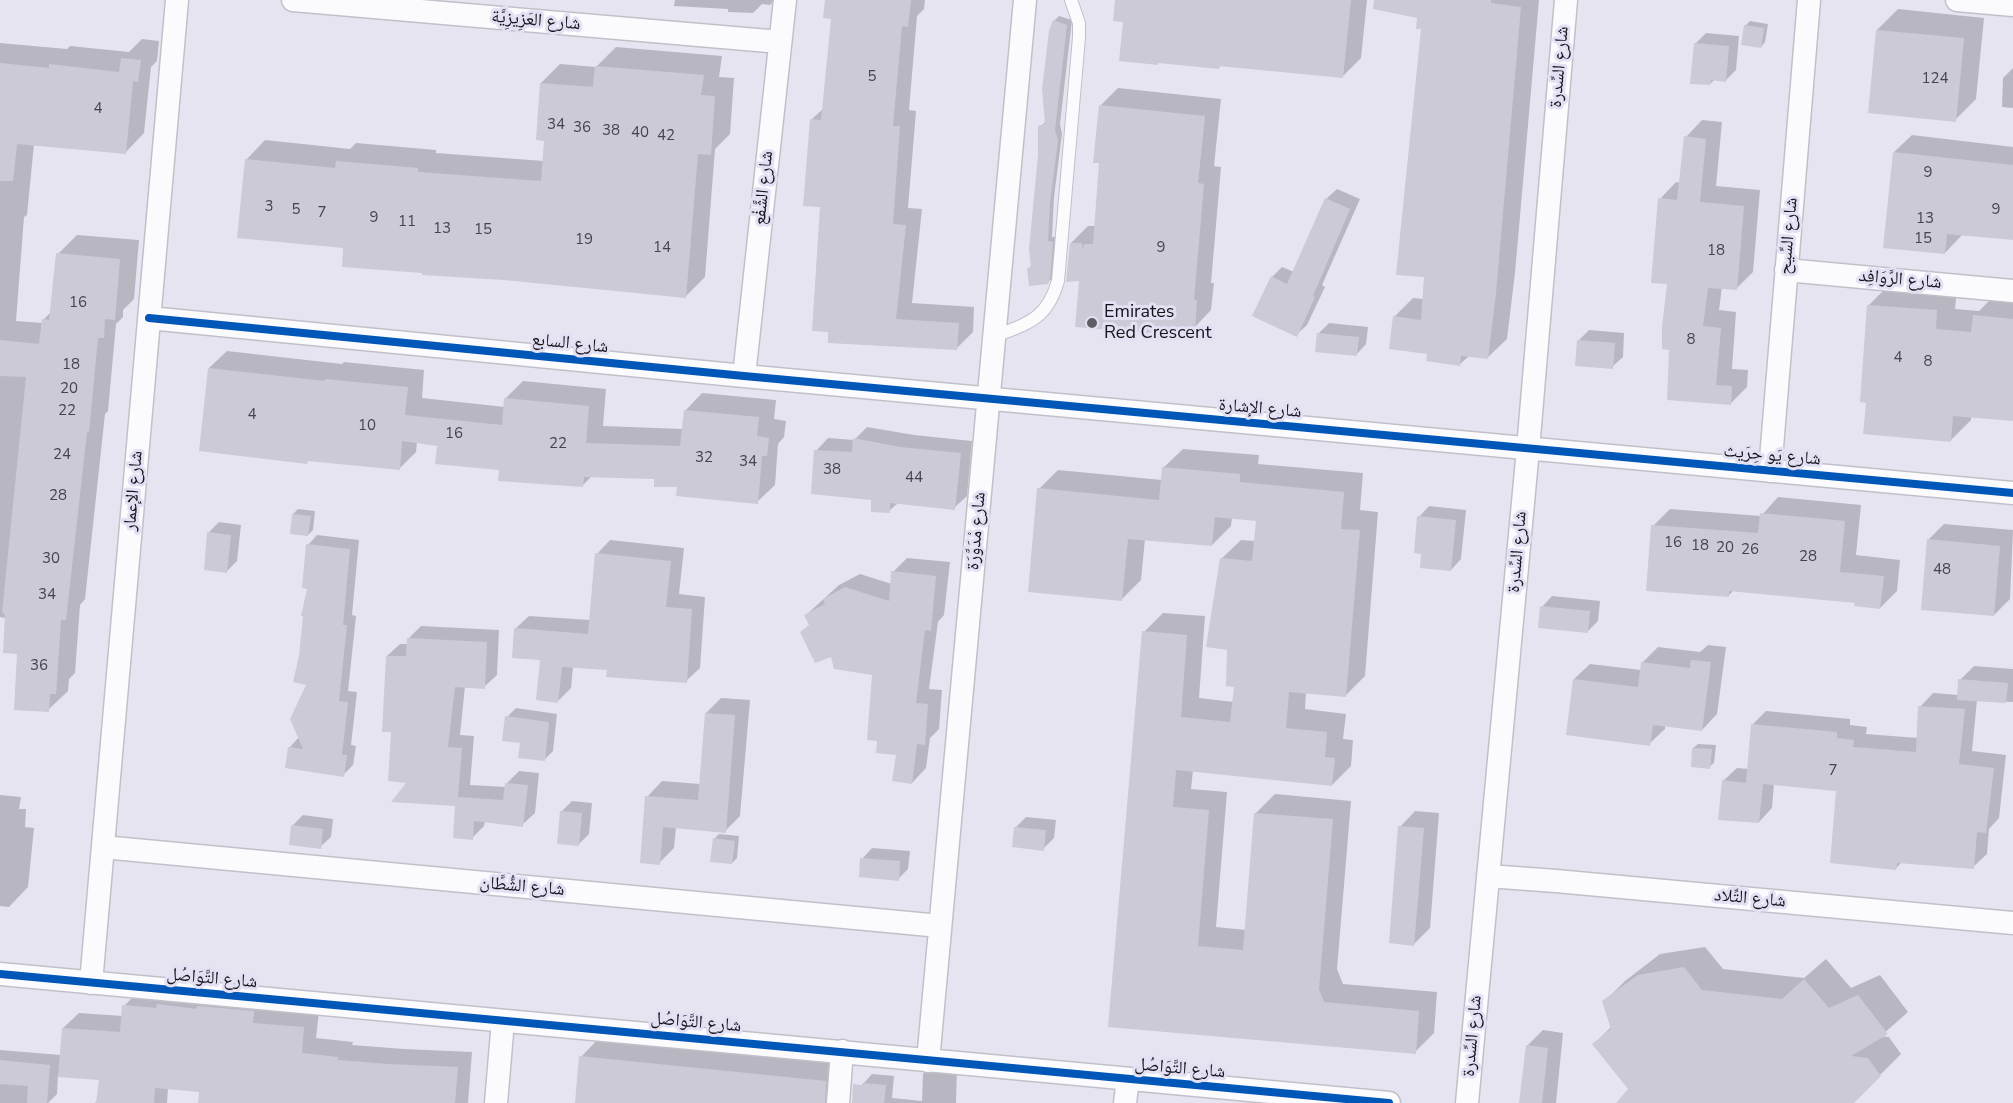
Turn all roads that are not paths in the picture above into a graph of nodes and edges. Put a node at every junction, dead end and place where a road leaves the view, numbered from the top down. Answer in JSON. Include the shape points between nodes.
{"nodes":[{"id":1,"x":177,"y":0,"type":"edge"},
{"id":2,"x":293,"y":0,"type":"edge"},
{"id":3,"x":785,"y":0,"type":"edge"},
{"id":4,"x":1025,"y":0,"type":"edge"},
{"id":5,"x":1071,"y":0,"type":"edge"},
{"id":6,"x":1566,"y":0,"type":"edge"},
{"id":7,"x":1809,"y":0,"type":"edge"},
{"id":8,"x":1957,"y":0,"type":"edge"},
{"id":9,"x":2013,"y":5,"type":"edge"},
{"id":10,"x":780,"y":42,"type":"junction"},
{"id":11,"x":1786,"y":270,"type":"junction"},
{"id":12,"x":2013,"y":291,"type":"edge"},
{"id":13,"x":149,"y":318,"type":"junction"},
{"id":14,"x":995,"y":336,"type":"junction"},
{"id":15,"x":744,"y":376,"type":"junction"},
{"id":16,"x":989,"y":399,"type":"junction"},
{"id":17,"x":1528,"y":448,"type":"junction"},
{"id":18,"x":1770,"y":471,"type":"junction"},
{"id":19,"x":2013,"y":494,"type":"edge"},
{"id":20,"x":103,"y":848,"type":"junction"},
{"id":21,"x":1488,"y":876,"type":"junction"},
{"id":22,"x":2013,"y":923,"type":"edge"},
{"id":23,"x":940,"y":926,"type":"junction"},
{"id":24,"x":0,"y":974,"type":"edge"},
{"id":25,"x":91,"y":983,"type":"junction"},
{"id":26,"x":503,"y":1021,"type":"junction"},
{"id":27,"x":842,"y":1051,"type":"junction"},
{"id":28,"x":928,"y":1061,"type":"junction"},
{"id":29,"x":1128,"y":1079,"type":"junction"},
{"id":30,"x":496,"y":1103,"type":"edge"},
{"id":31,"x":838,"y":1103,"type":"edge"},
{"id":32,"x":1125,"y":1103,"type":"edge"},
{"id":33,"x":1389,"y":1103,"type":"edge"},
{"id":34,"x":1467,"y":1103,"type":"edge"}],
"edges":[{"from":1,"to":13,"type":"street","name":"شارع الإعمار"},
{"from":2,"to":10,"type":"street","name":"شارع العَزِيزِيَّة"},
{"from":3,"to":10,"type":"street","name":"شارع الشَّفْع"},
{"from":4,"to":14,"type":"street","name":"شارع مْدَوَّرَة"},
{"from":5,"to":14,"type":"lane","via":[[1079,37],[1058,281],[1041,314]]},
{"from":6,"to":17,"type":"street","name":"شارع السِّدرة"},
{"from":7,"to":11,"type":"street","name":"شارع السِّيح"},
{"from":8,"to":9,"type":"street"},
{"from":10,"to":15,"type":"street","name":"شارع الشَّفْع"},
{"from":11,"to":12,"type":"street","name":"شارع الرَّوَافِد"},
{"from":11,"to":18,"type":"street","name":"شارع السِّيح"},
{"from":13,"to":15,"type":"street","name":"شارع السابع"},
{"from":13,"to":20,"type":"street","name":"شارع الإعمار"},
{"from":14,"to":16,"type":"street","name":"شارع مْدَوَّرَة"},
{"from":15,"to":16,"type":"street","name":"شارع السابع"},
{"from":16,"to":17,"type":"street","name":"شارع الإشارة"},
{"from":16,"to":23,"type":"street","name":"شارع مْدَوَّرَة"},
{"from":17,"to":18,"type":"street","name":"شارع يَو حِرَيث"},
{"from":17,"to":21,"type":"street","name":"شارع السِّدرة"},
{"from":18,"to":19,"type":"street","name":"شارع يَو حِرَيث"},
{"from":20,"to":23,"type":"street","name":"شارع الشُّطَّان"},
{"from":20,"to":25,"type":"street","name":"شارع الإعمار"},
{"from":21,"to":22,"type":"street","name":"شارع التِّلاد"},
{"from":21,"to":34,"type":"street","name":"شارع السِّدرة"},
{"from":23,"to":28,"type":"street","name":"شارع مْدَوَّرَة"},
{"from":24,"to":25,"type":"street","name":"شارع التَّوَاصُل"},
{"from":25,"to":26,"type":"street","name":"شارع التَّوَاصُل"},
{"from":26,"to":27,"type":"street","name":"شارع التَّوَاصُل"},
{"from":26,"to":30,"type":"street"},
{"from":27,"to":28,"type":"street","name":"شارع التَّوَاصُل"},
{"from":27,"to":31,"type":"street"},
{"from":28,"to":29,"type":"street","name":"شارع التَّوَاصُل"},
{"from":29,"to":32,"type":"street"},
{"from":29,"to":33,"type":"street","name":"شارع التَّوَاصُل"}]}
